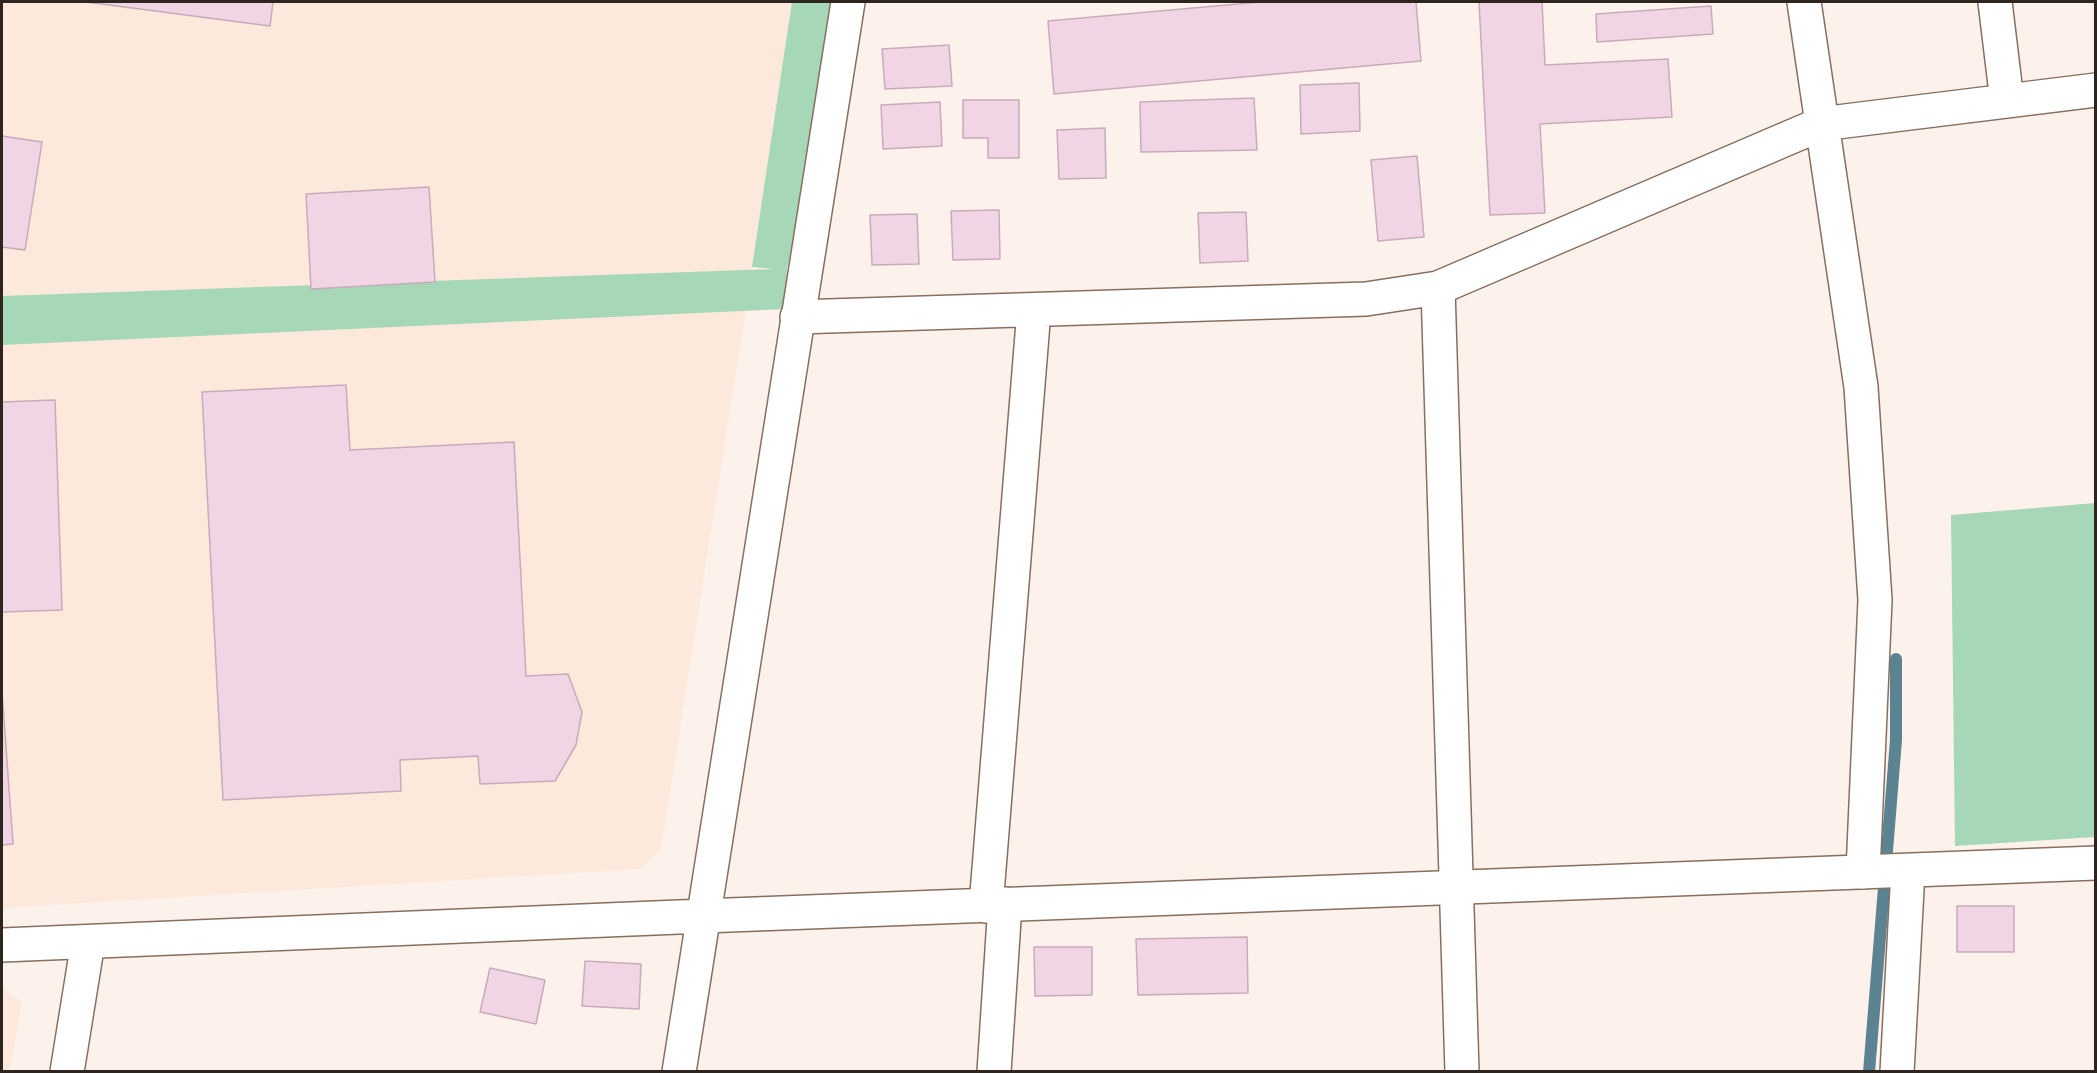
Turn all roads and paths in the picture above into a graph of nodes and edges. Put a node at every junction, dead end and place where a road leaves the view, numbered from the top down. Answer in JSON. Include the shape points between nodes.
{"nodes":[{"id":1,"x":848,"y":2,"type":"edge"},
{"id":2,"x":1804,"y":2,"type":"edge"},
{"id":3,"x":1995,"y":2,"type":"edge"},
{"id":4,"x":2096,"y":90,"type":"edge"},
{"id":5,"x":2007,"y":101,"type":"junction"},
{"id":6,"x":1821,"y":124,"type":"junction"},
{"id":7,"x":1438,"y":288,"type":"junction"},
{"id":8,"x":1034,"y":310,"type":"junction"},
{"id":9,"x":797,"y":317,"type":"junction"},
{"id":10,"x":2096,"y":864,"type":"edge"},
{"id":11,"x":1908,"y":871,"type":"junction"},
{"id":12,"x":1863,"y":872,"type":"junction"},
{"id":13,"x":1456,"y":887,"type":"junction"},
{"id":14,"x":996,"y":905,"type":"junction"},
{"id":15,"x":703,"y":915,"type":"junction"},
{"id":16,"x":88,"y":942,"type":"junction"},
{"id":17,"x":2,"y":945,"type":"edge"},
{"id":18,"x":67,"y":1071,"type":"edge"},
{"id":19,"x":679,"y":1071,"type":"edge"},
{"id":20,"x":994,"y":1071,"type":"edge"},
{"id":21,"x":1462,"y":1071,"type":"edge"},
{"id":22,"x":1897,"y":1071,"type":"edge"}],
"edges":[{"from":1,"to":9,"type":"street"},
{"from":2,"to":6,"type":"street"},
{"from":3,"to":5,"type":"street"},
{"from":4,"to":5,"type":"street"},
{"from":5,"to":6,"type":"street"},
{"from":6,"to":7,"type":"street"},
{"from":6,"to":12,"type":"street","via":[[1861,387],[1875,600]]},
{"from":7,"to":8,"type":"street","via":[[1366,299]]},
{"from":7,"to":13,"type":"street"},
{"from":8,"to":9,"type":"street"},
{"from":8,"to":14,"type":"street"},
{"from":9,"to":15,"type":"street"},
{"from":10,"to":11,"type":"street"},
{"from":11,"to":12,"type":"street"},
{"from":11,"to":22,"type":"street"},
{"from":12,"to":13,"type":"street"},
{"from":13,"to":14,"type":"street"},
{"from":13,"to":21,"type":"street"},
{"from":14,"to":15,"type":"street"},
{"from":14,"to":20,"type":"street"},
{"from":15,"to":16,"type":"street"},
{"from":15,"to":19,"type":"street"},
{"from":16,"to":17,"type":"street"},
{"from":16,"to":18,"type":"street"}]}
